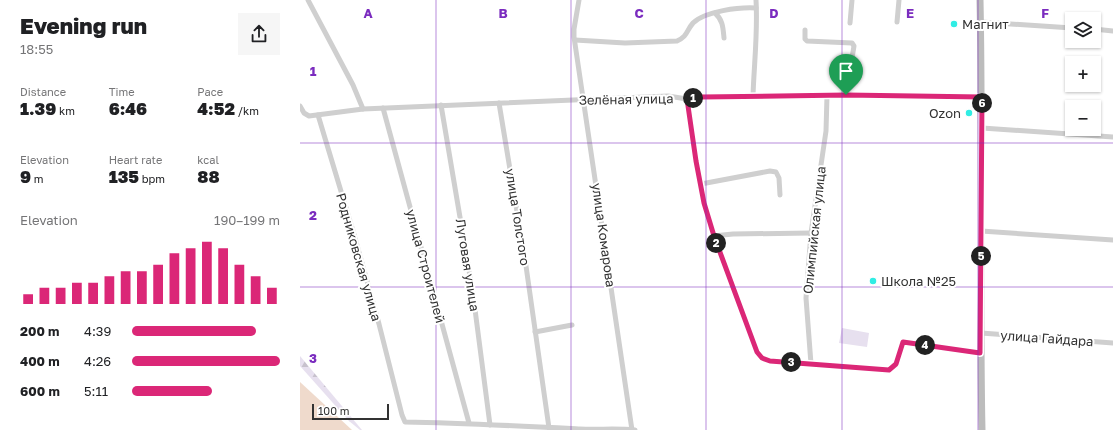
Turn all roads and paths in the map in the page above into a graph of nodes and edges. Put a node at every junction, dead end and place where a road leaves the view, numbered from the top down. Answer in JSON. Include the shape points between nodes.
{"nodes":[{"id":1,"x":308,"y":0,"type":"edge"},
{"id":2,"x":579,"y":0,"type":"edge"},
{"id":3,"x":756,"y":0,"type":"edge"},
{"id":4,"x":852,"y":0,"type":"edge"},
{"id":5,"x":899,"y":0,"type":"edge"},
{"id":6,"x":980,"y":0,"type":"edge"},
{"id":7,"x":756,"y":8,"type":"junction"},
{"id":8,"x":715,"y":12,"type":"junction"},
{"id":9,"x":897,"y":22,"type":"dead end"},
{"id":10,"x":981,"y":22,"type":"junction"},
{"id":11,"x":850,"y":23,"type":"dead end"},
{"id":12,"x":1065,"y":28,"type":"edge"},
{"id":13,"x":805,"y":30,"type":"dead end"},
{"id":14,"x":1101,"y":30,"type":"edge"},
{"id":15,"x":1113,"y":31,"type":"edge"},
{"id":16,"x":724,"y":38,"type":"dead end"},
{"id":17,"x":575,"y":40,"type":"junction"},
{"id":18,"x":846,"y":95,"type":"junction"},
{"id":19,"x":753,"y":96,"type":"junction"},
{"id":20,"x":827,"y":96,"type":"junction"},
{"id":21,"x":982,"y":97,"type":"junction"},
{"id":22,"x":687,"y":99,"type":"junction"},
{"id":23,"x":584,"y":100,"type":"junction"},
{"id":24,"x":499,"y":103,"type":"junction"},
{"id":25,"x":442,"y":105,"type":"junction"},
{"id":26,"x":300,"y":106,"type":"edge"},
{"id":27,"x":383,"y":108,"type":"junction"},
{"id":28,"x":362,"y":109,"type":"junction"},
{"id":29,"x":318,"y":115,"type":"junction"},
{"id":30,"x":982,"y":128,"type":"junction"},
{"id":31,"x":1113,"y":136,"type":"edge"},
{"id":32,"x":701,"y":184,"type":"junction"},
{"id":33,"x":780,"y":195,"type":"dead end"},
{"id":34,"x":981,"y":231,"type":"junction"},
{"id":35,"x":811,"y":233,"type":"junction"},
{"id":36,"x":714,"y":236,"type":"junction"},
{"id":37,"x":1113,"y":240,"type":"edge"},
{"id":38,"x":572,"y":325,"type":"dead end"},
{"id":39,"x":535,"y":332,"type":"junction"},
{"id":40,"x":981,"y":333,"type":"junction"},
{"id":41,"x":1113,"y":343,"type":"edge"},
{"id":42,"x":980,"y":353,"type":"junction"},
{"id":43,"x":811,"y":364,"type":"junction"},
{"id":44,"x":469,"y":423,"type":"junction"},
{"id":45,"x":490,"y":425,"type":"junction"},
{"id":46,"x":549,"y":428,"type":"edge"},
{"id":47,"x":582,"y":430,"type":"edge"},
{"id":48,"x":633,"y":430,"type":"edge"},
{"id":49,"x":982,"y":430,"type":"edge"}],
"edges":[{"from":1,"to":28,"type":"street","via":[[353,85]]},
{"from":2,"to":17,"type":"street","name":"улица Комарова","via":[[574,29]]},
{"from":3,"to":7,"type":"street"},
{"from":4,"to":11,"type":"street"},
{"from":5,"to":9,"type":"street"},
{"from":6,"to":10,"type":"main road"},
{"from":7,"to":8,"type":"street","via":[[742,7]]},
{"from":7,"to":19,"type":"street"},
{"from":8,"to":16,"type":"street","via":[[722,22]]},
{"from":8,"to":17,"type":"street","via":[[694,23],[684,38],[677,41],[625,43]]},
{"from":10,"to":12,"type":"street"},
{"from":10,"to":21,"type":"main road"},
{"from":13,"to":18,"type":"street","via":[[807,41],[852,43],[854,46]]},
{"from":14,"to":15,"type":"street"},
{"from":17,"to":23,"type":"street","name":"улица Комарова"},
{"from":18,"to":20,"type":"street","name":"Зелёная улица"},
{"from":18,"to":21,"type":"street","name":"Зелёная улица"},
{"from":19,"to":20,"type":"street","name":"Зелёная улица"},
{"from":19,"to":22,"type":"street","name":"Зелёная улица"},
{"from":20,"to":35,"type":"street","name":"Олимпийская улица","via":[[826,131]]},
{"from":21,"to":30,"type":"main road"},
{"from":22,"to":23,"type":"street","name":"Зелёная улица","via":[[668,96]]},
{"from":22,"to":32,"type":"street"},
{"from":23,"to":24,"type":"street","name":"Зелёная улица"},
{"from":23,"to":48,"type":"street","name":"улица Комарова"},
{"from":24,"to":25,"type":"street","name":"Зелёная улица"},
{"from":24,"to":39,"type":"street","name":"улица Толстого"},
{"from":25,"to":27,"type":"street","name":"Зелёная улица"},
{"from":25,"to":45,"type":"street","name":"Луговая улица","via":[[473,294]]},
{"from":26,"to":29,"type":"street","via":[[309,116]]},
{"from":27,"to":28,"type":"street","name":"Зелёная улица"},
{"from":27,"to":44,"type":"street","name":"улица Строителей"},
{"from":28,"to":29,"type":"street","name":"Зелёная улица"},
{"from":29,"to":44,"type":"street","name":"Родниковская улица","via":[[405,422]]},
{"from":30,"to":31,"type":"street"},
{"from":30,"to":34,"type":"main road"},
{"from":32,"to":33,"type":"street","via":[[770,171],[776,172],[779,178]]},
{"from":32,"to":36,"type":"street"},
{"from":34,"to":37,"type":"street"},
{"from":34,"to":40,"type":"main road"},
{"from":35,"to":36,"type":"street"},
{"from":35,"to":43,"type":"street","name":"Олимпийская улица","via":[[806,298]]},
{"from":36,"to":43,"type":"street","via":[[757,352],[762,358],[770,361]]},
{"from":38,"to":39,"type":"street"},
{"from":39,"to":46,"type":"street","name":"улица Толстого"},
{"from":40,"to":41,"type":"street","name":"улица Гайдара"},
{"from":40,"to":42,"type":"main road"},
{"from":42,"to":43,"type":"street","via":[[903,342],[896,364],[889,370]]},
{"from":42,"to":49,"type":"main road"},
{"from":44,"to":45,"type":"street"},
{"from":45,"to":46,"type":"street"},
{"from":46,"to":47,"type":"street"},
{"from":47,"to":48,"type":"street"}]}
